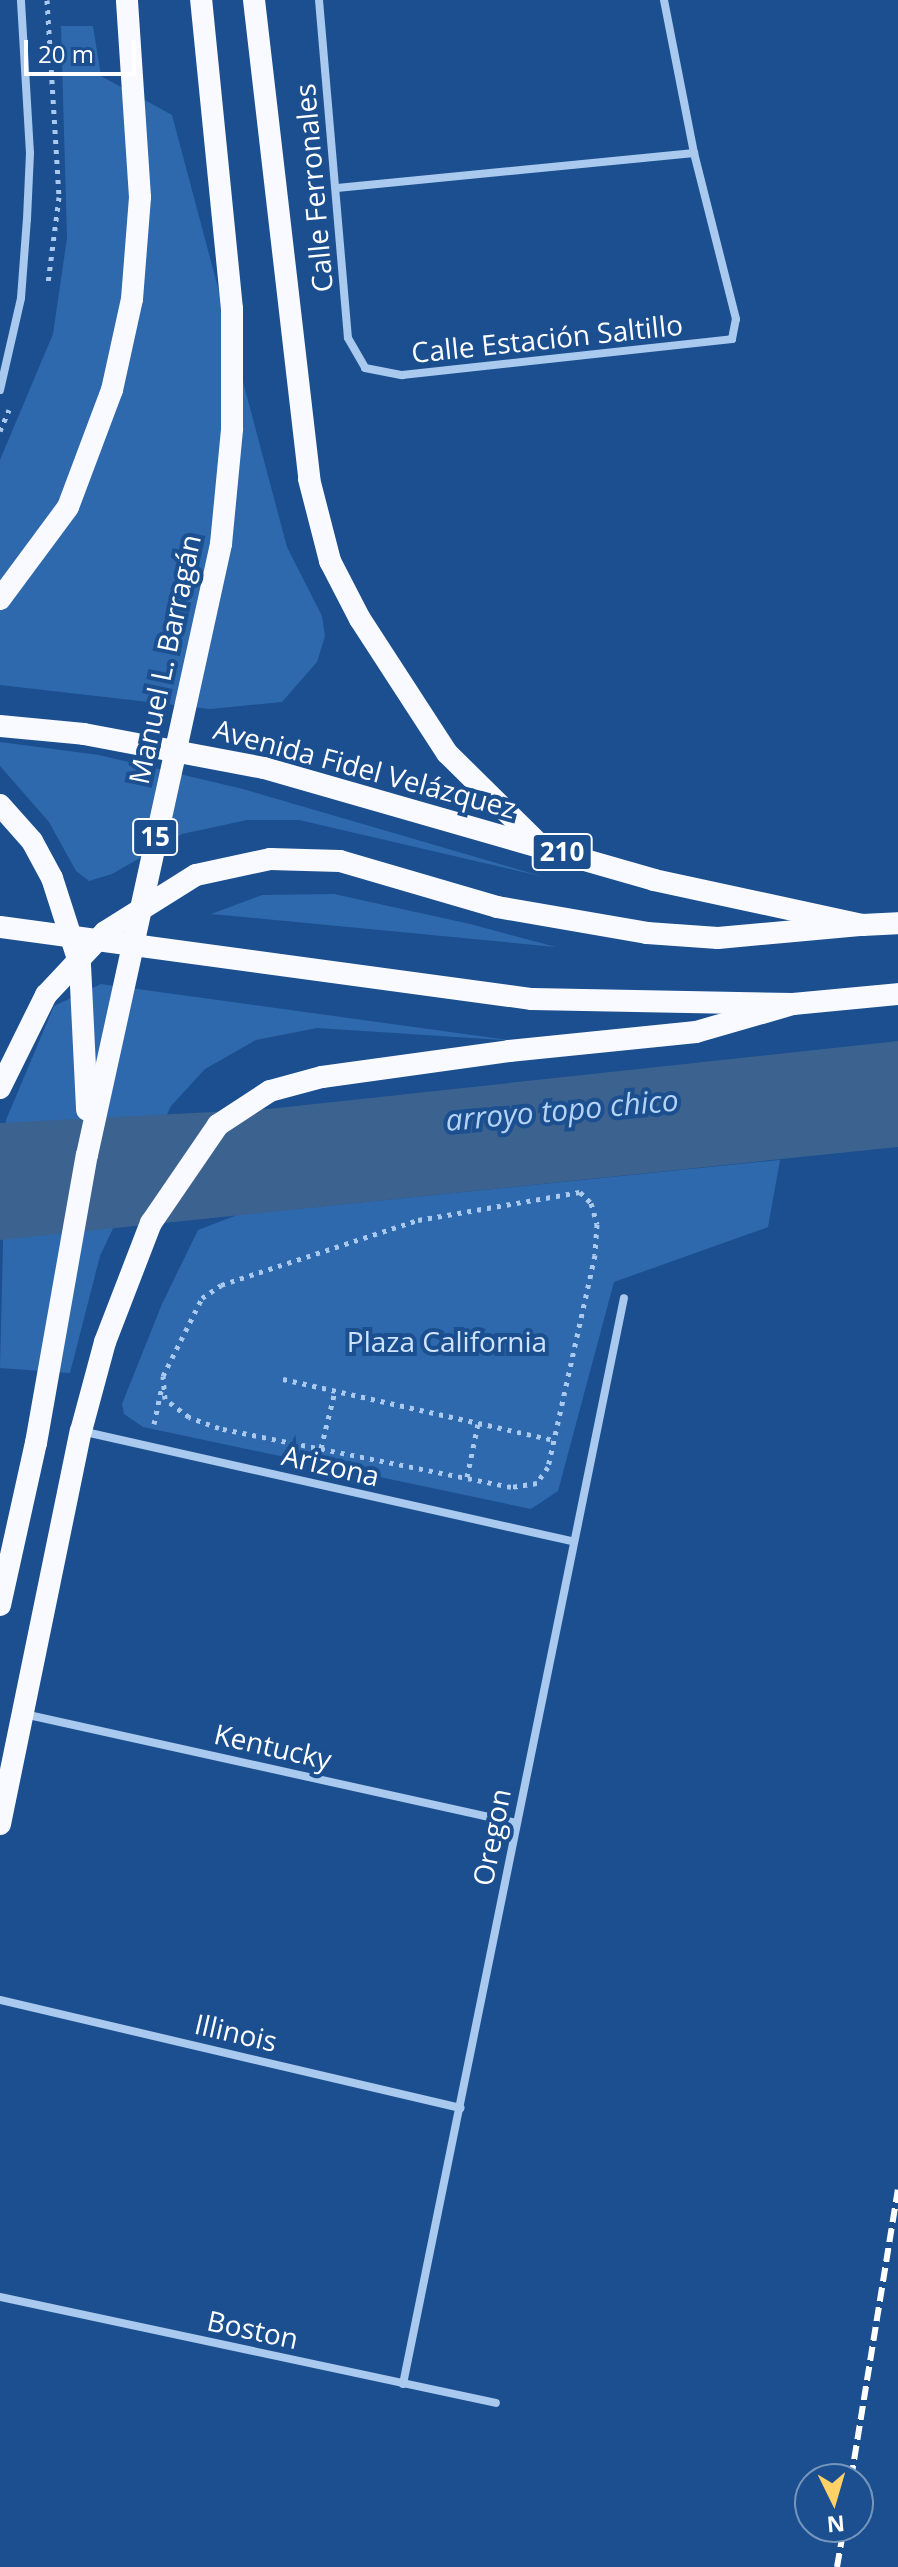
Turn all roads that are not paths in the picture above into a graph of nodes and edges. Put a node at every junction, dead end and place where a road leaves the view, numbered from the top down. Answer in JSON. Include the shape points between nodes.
{"nodes":[{"id":1,"x":21,"y":0,"type":"edge"},
{"id":2,"x":127,"y":0,"type":"edge"},
{"id":3,"x":201,"y":0,"type":"edge"},
{"id":4,"x":254,"y":0,"type":"edge"},
{"id":5,"x":319,"y":0,"type":"edge"},
{"id":6,"x":664,"y":0,"type":"edge"},
{"id":7,"x":694,"y":153,"type":"junction"},
{"id":8,"x":337,"y":188,"type":"junction"},
{"id":9,"x":365,"y":368,"type":"joint"},
{"id":10,"x":0,"y":390,"type":"edge"},
{"id":11,"x":0,"y":599,"type":"edge"},
{"id":12,"x":0,"y":726,"type":"edge"},
{"id":13,"x":0,"y":805,"type":"edge"},
{"id":14,"x":540,"y":845,"type":"junction"},
{"id":15,"x":898,"y":923,"type":"edge"},
{"id":16,"x":862,"y":925,"type":"junction"},
{"id":17,"x":0,"y":927,"type":"edge"},
{"id":18,"x":898,"y":994,"type":"edge"},
{"id":19,"x":793,"y":1004,"type":"junction"},
{"id":20,"x":0,"y":1088,"type":"edge"},
{"id":21,"x":87,"y":1155,"type":"junction"},
{"id":22,"x":624,"y":1298,"type":"dead end"},
{"id":23,"x":81,"y":1431,"type":"junction"},
{"id":24,"x":571,"y":1541,"type":"junction"},
{"id":25,"x":0,"y":1605,"type":"edge"},
{"id":26,"x":21,"y":1713,"type":"junction"},
{"id":27,"x":516,"y":1823,"type":"junction"},
{"id":28,"x":0,"y":1824,"type":"edge"},
{"id":29,"x":0,"y":2000,"type":"edge"},
{"id":30,"x":461,"y":2108,"type":"junction"},
{"id":31,"x":0,"y":2297,"type":"edge"},
{"id":32,"x":403,"y":2384,"type":"junction"},
{"id":33,"x":496,"y":2403,"type":"dead end"}],
"edges":[{"from":1,"to":10,"type":"street","via":[[30,153],[27,219],[21,298]]},
{"from":2,"to":11,"type":"highway","via":[[136,75],[140,197],[132,299],[112,390],[68,507]]},
{"from":3,"to":21,"type":"highway","name":"Manuel L. Barragán","number":"15","via":[[232,309],[232,429],[221,544]]},
{"from":4,"to":14,"type":"highway","via":[[309,479],[330,561],[360,619],[447,753]]},
{"from":5,"to":8,"type":"street","name":"Calle Ferronales"},
{"from":6,"to":7,"type":"street"},
{"from":7,"to":8,"type":"street"},
{"from":7,"to":9,"type":"street","name":"Calle Estación Saltillo","via":[[736,319],[732,339],[402,375]]},
{"from":8,"to":9,"type":"street","name":"Calle Ferronales","via":[[348,338]]},
{"from":12,"to":14,"type":"highway","name":"Avenida Fidel Velázquez","number":"210","via":[[84,734],[264,768]]},
{"from":13,"to":21,"type":"highway","via":[[32,841],[52,878],[80,965]]},
{"from":14,"to":16,"type":"highway","name":"Avenida Fidel Velázquez","number":"210","via":[[654,880]]},
{"from":15,"to":16,"type":"highway","name":"Avenida Fidel Velázquez","number":"210"},
{"from":16,"to":20,"type":"highway","via":[[718,938],[582,924],[497,907],[340,861],[270,859],[196,875],[105,932],[46,995]]},
{"from":17,"to":19,"type":"highway","via":[[532,999]]},
{"from":18,"to":19,"type":"highway"},
{"from":19,"to":23,"type":"highway","via":[[696,1032],[322,1077],[248,1101],[218,1125],[190,1159],[151,1223],[105,1342]]},
{"from":21,"to":25,"type":"highway","name":"Manuel L. Barragán","number":"15","via":[[36,1443]]},
{"from":22,"to":24,"type":"street","name":"Oregon"},
{"from":23,"to":24,"type":"street","name":"Arizona"},
{"from":23,"to":26,"type":"highway"},
{"from":24,"to":27,"type":"street","name":"Oregon"},
{"from":26,"to":27,"type":"street","name":"Kentucky"},
{"from":26,"to":28,"type":"highway"},
{"from":27,"to":30,"type":"street","name":"Oregon"},
{"from":29,"to":30,"type":"street","name":"Illinois"},
{"from":30,"to":32,"type":"street","name":"Oregon"},
{"from":31,"to":32,"type":"street","name":"Boston"},
{"from":32,"to":33,"type":"street","name":"Boston"}]}
